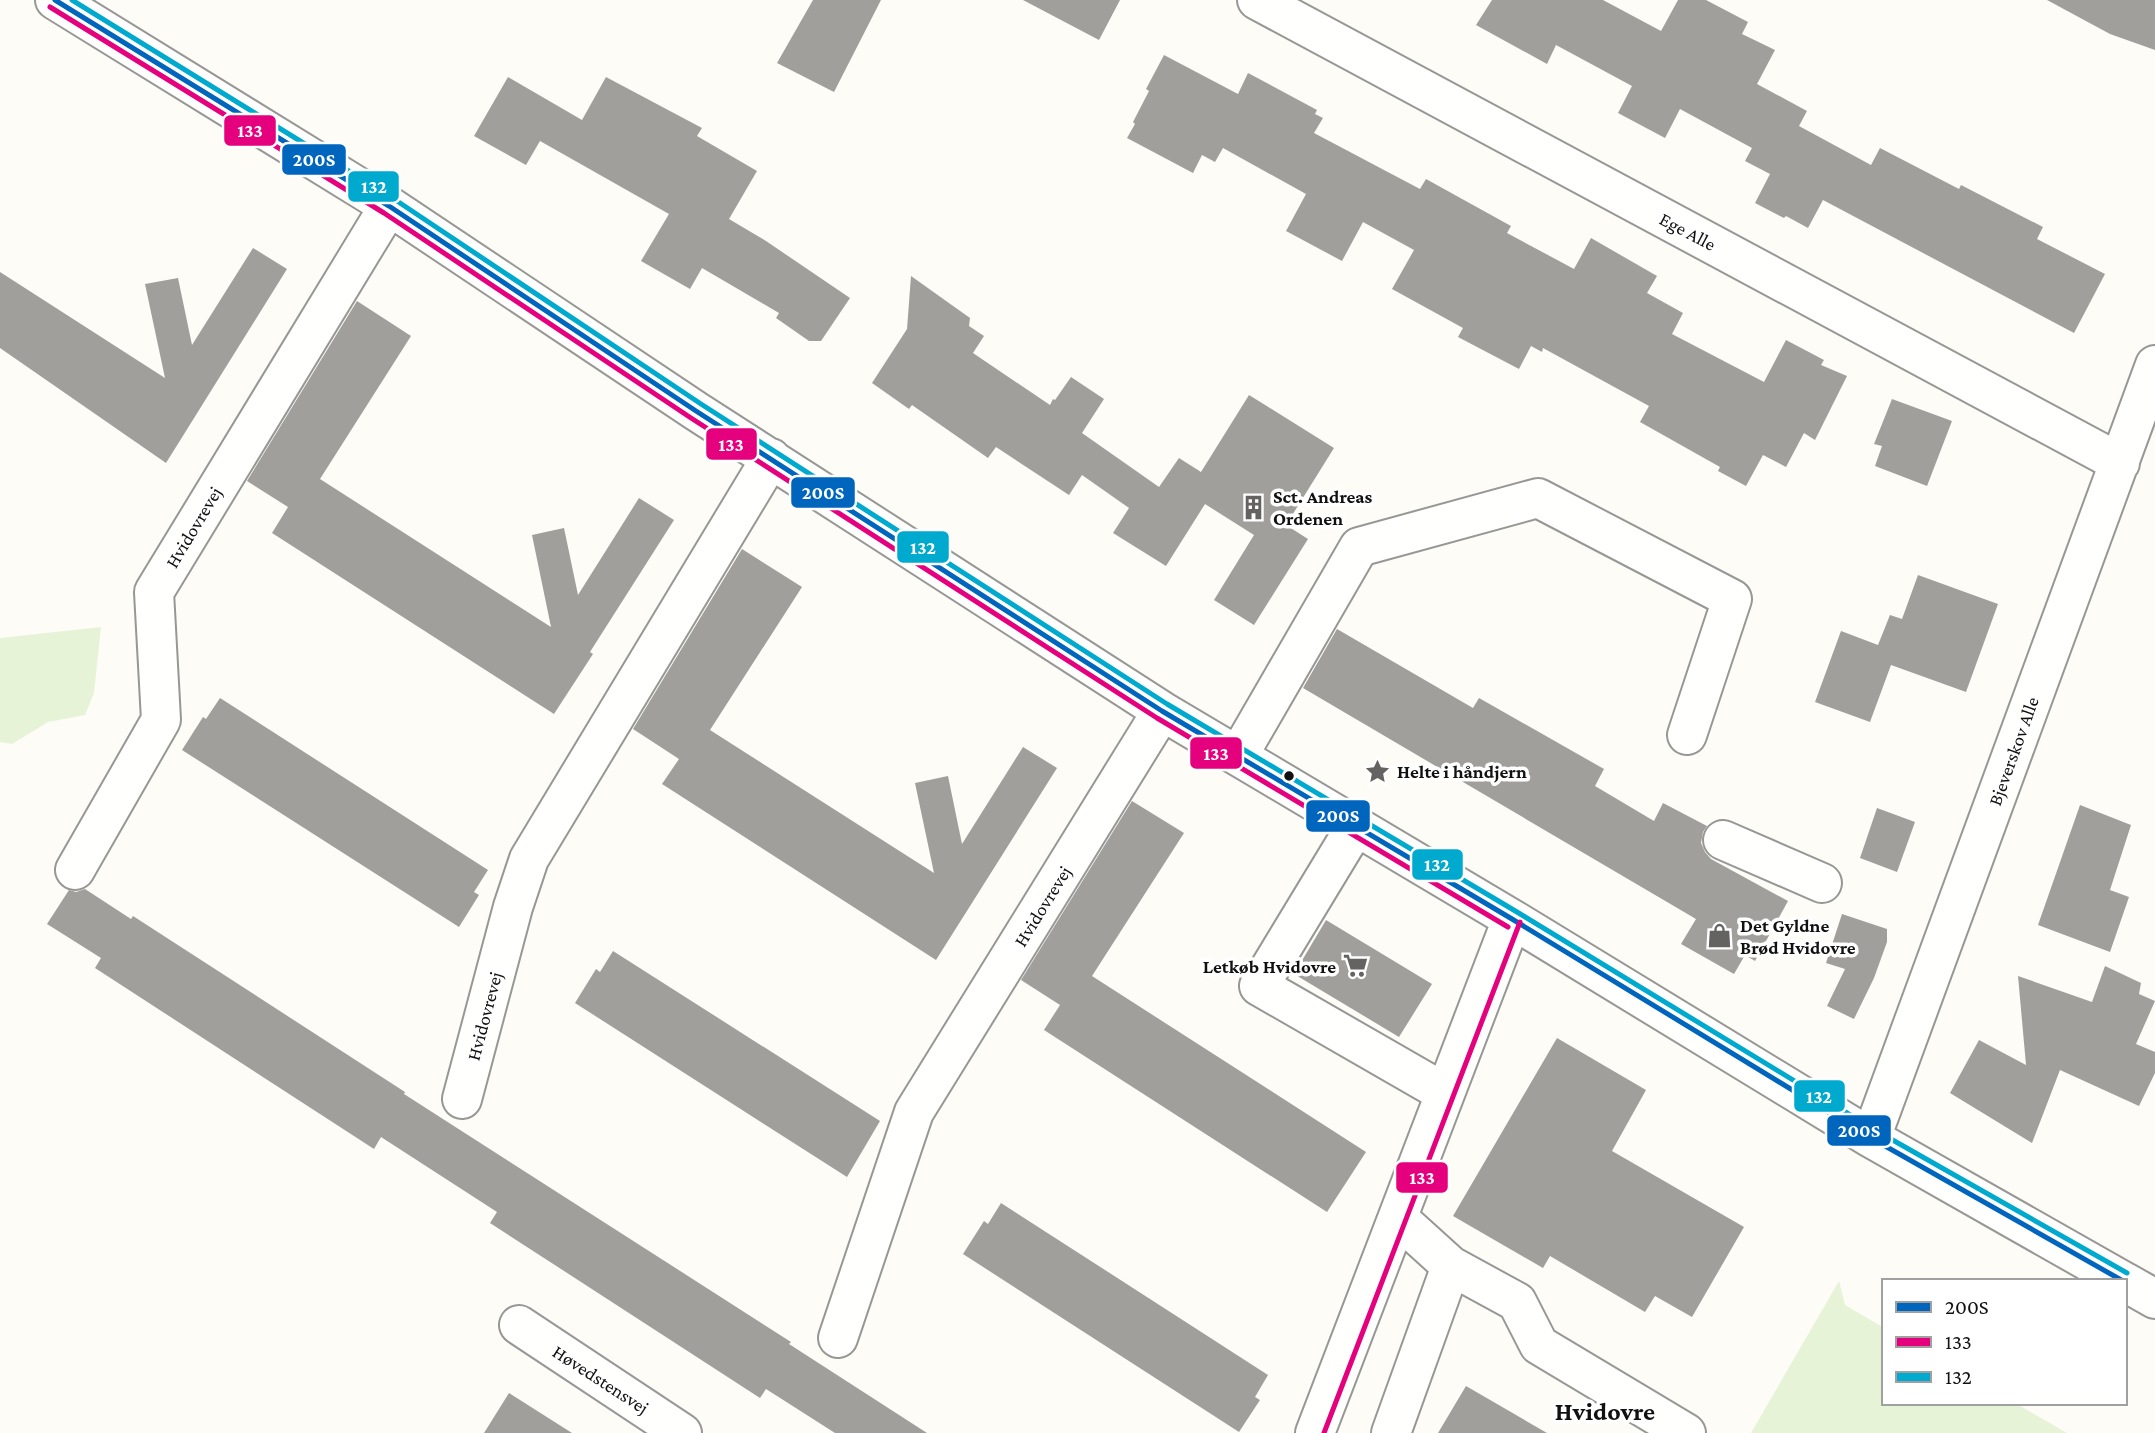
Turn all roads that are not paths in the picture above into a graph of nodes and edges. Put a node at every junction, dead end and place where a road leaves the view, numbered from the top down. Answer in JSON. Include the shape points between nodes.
{"nodes":[{"id":1,"x":55,"y":0,"type":"edge"},
{"id":2,"x":1257,"y":0,"type":"edge"},
{"id":3,"x":389,"y":205,"type":"junction"},
{"id":4,"x":2155,"y":365,"type":"edge"},
{"id":5,"x":771,"y":458,"type":"junction"},
{"id":6,"x":2120,"y":463,"type":"junction"},
{"id":7,"x":1162,"y":711,"type":"junction"},
{"id":8,"x":1687,"y":735,"type":"dead end"},
{"id":9,"x":1238,"y":756,"type":"junction"},
{"id":10,"x":1356,"y":826,"type":"junction"},
{"id":11,"x":1723,"y":840,"type":"dead end"},
{"id":12,"x":75,"y":870,"type":"dead end"},
{"id":13,"x":1822,"y":883,"type":"dead end"},
{"id":14,"x":1512,"y":919,"type":"junction"},
{"id":15,"x":1446,"y":1093,"type":"junction"},
{"id":16,"x":462,"y":1099,"type":"dead end"},
{"id":17,"x":1871,"y":1138,"type":"junction"},
{"id":18,"x":1398,"y":1218,"type":"junction"},
{"id":19,"x":1451,"y":1266,"type":"junction"},
{"id":20,"x":2119,"y":1279,"type":"edge"},
{"id":21,"x":2127,"y":1284,"type":"edge"},
{"id":22,"x":2155,"y":1299,"type":"edge"},
{"id":23,"x":519,"y":1325,"type":"dead end"},
{"id":24,"x":838,"y":1338,"type":"dead end"},
{"id":25,"x":1316,"y":1432,"type":"edge"},
{"id":26,"x":682,"y":1433,"type":"edge"},
{"id":27,"x":1391,"y":1433,"type":"edge"},
{"id":28,"x":1686,"y":1433,"type":"edge"}],
"edges":[{"from":1,"to":3,"type":"street"},
{"from":2,"to":6,"type":"street","name":"Ege Alle"},
{"from":3,"to":5,"type":"street"},
{"from":3,"to":12,"type":"street","name":"Hvidovrevej","via":[[154,592],[161,720]]},
{"from":4,"to":6,"type":"street","name":"Bjeverskov Alle"},
{"from":5,"to":7,"type":"street"},
{"from":5,"to":16,"type":"street","name":"Hvidovrevej","via":[[529,859]]},
{"from":6,"to":17,"type":"street","name":"Bjeverskov Alle"},
{"from":7,"to":9,"type":"street"},
{"from":7,"to":24,"type":"street","name":"Hvidovrevej","via":[[914,1111]]},
{"from":8,"to":9,"type":"street","via":[[1731,599],[1538,498],[1359,547]]},
{"from":9,"to":10,"type":"street"},
{"from":10,"to":14,"type":"street"},
{"from":10,"to":15,"type":"street","via":[[1259,986]]},
{"from":11,"to":13,"type":"street"},
{"from":14,"to":15,"type":"street"},
{"from":14,"to":17,"type":"street"},
{"from":15,"to":18,"type":"street"},
{"from":17,"to":20,"type":"street"},
{"from":18,"to":19,"type":"street"},
{"from":18,"to":25,"type":"street"},
{"from":19,"to":27,"type":"street"},
{"from":19,"to":28,"type":"street","via":[[1517,1302],[1539,1345]]},
{"from":21,"to":22,"type":"street"},
{"from":23,"to":26,"type":"street","name":"Høvedstensvej"}]}
